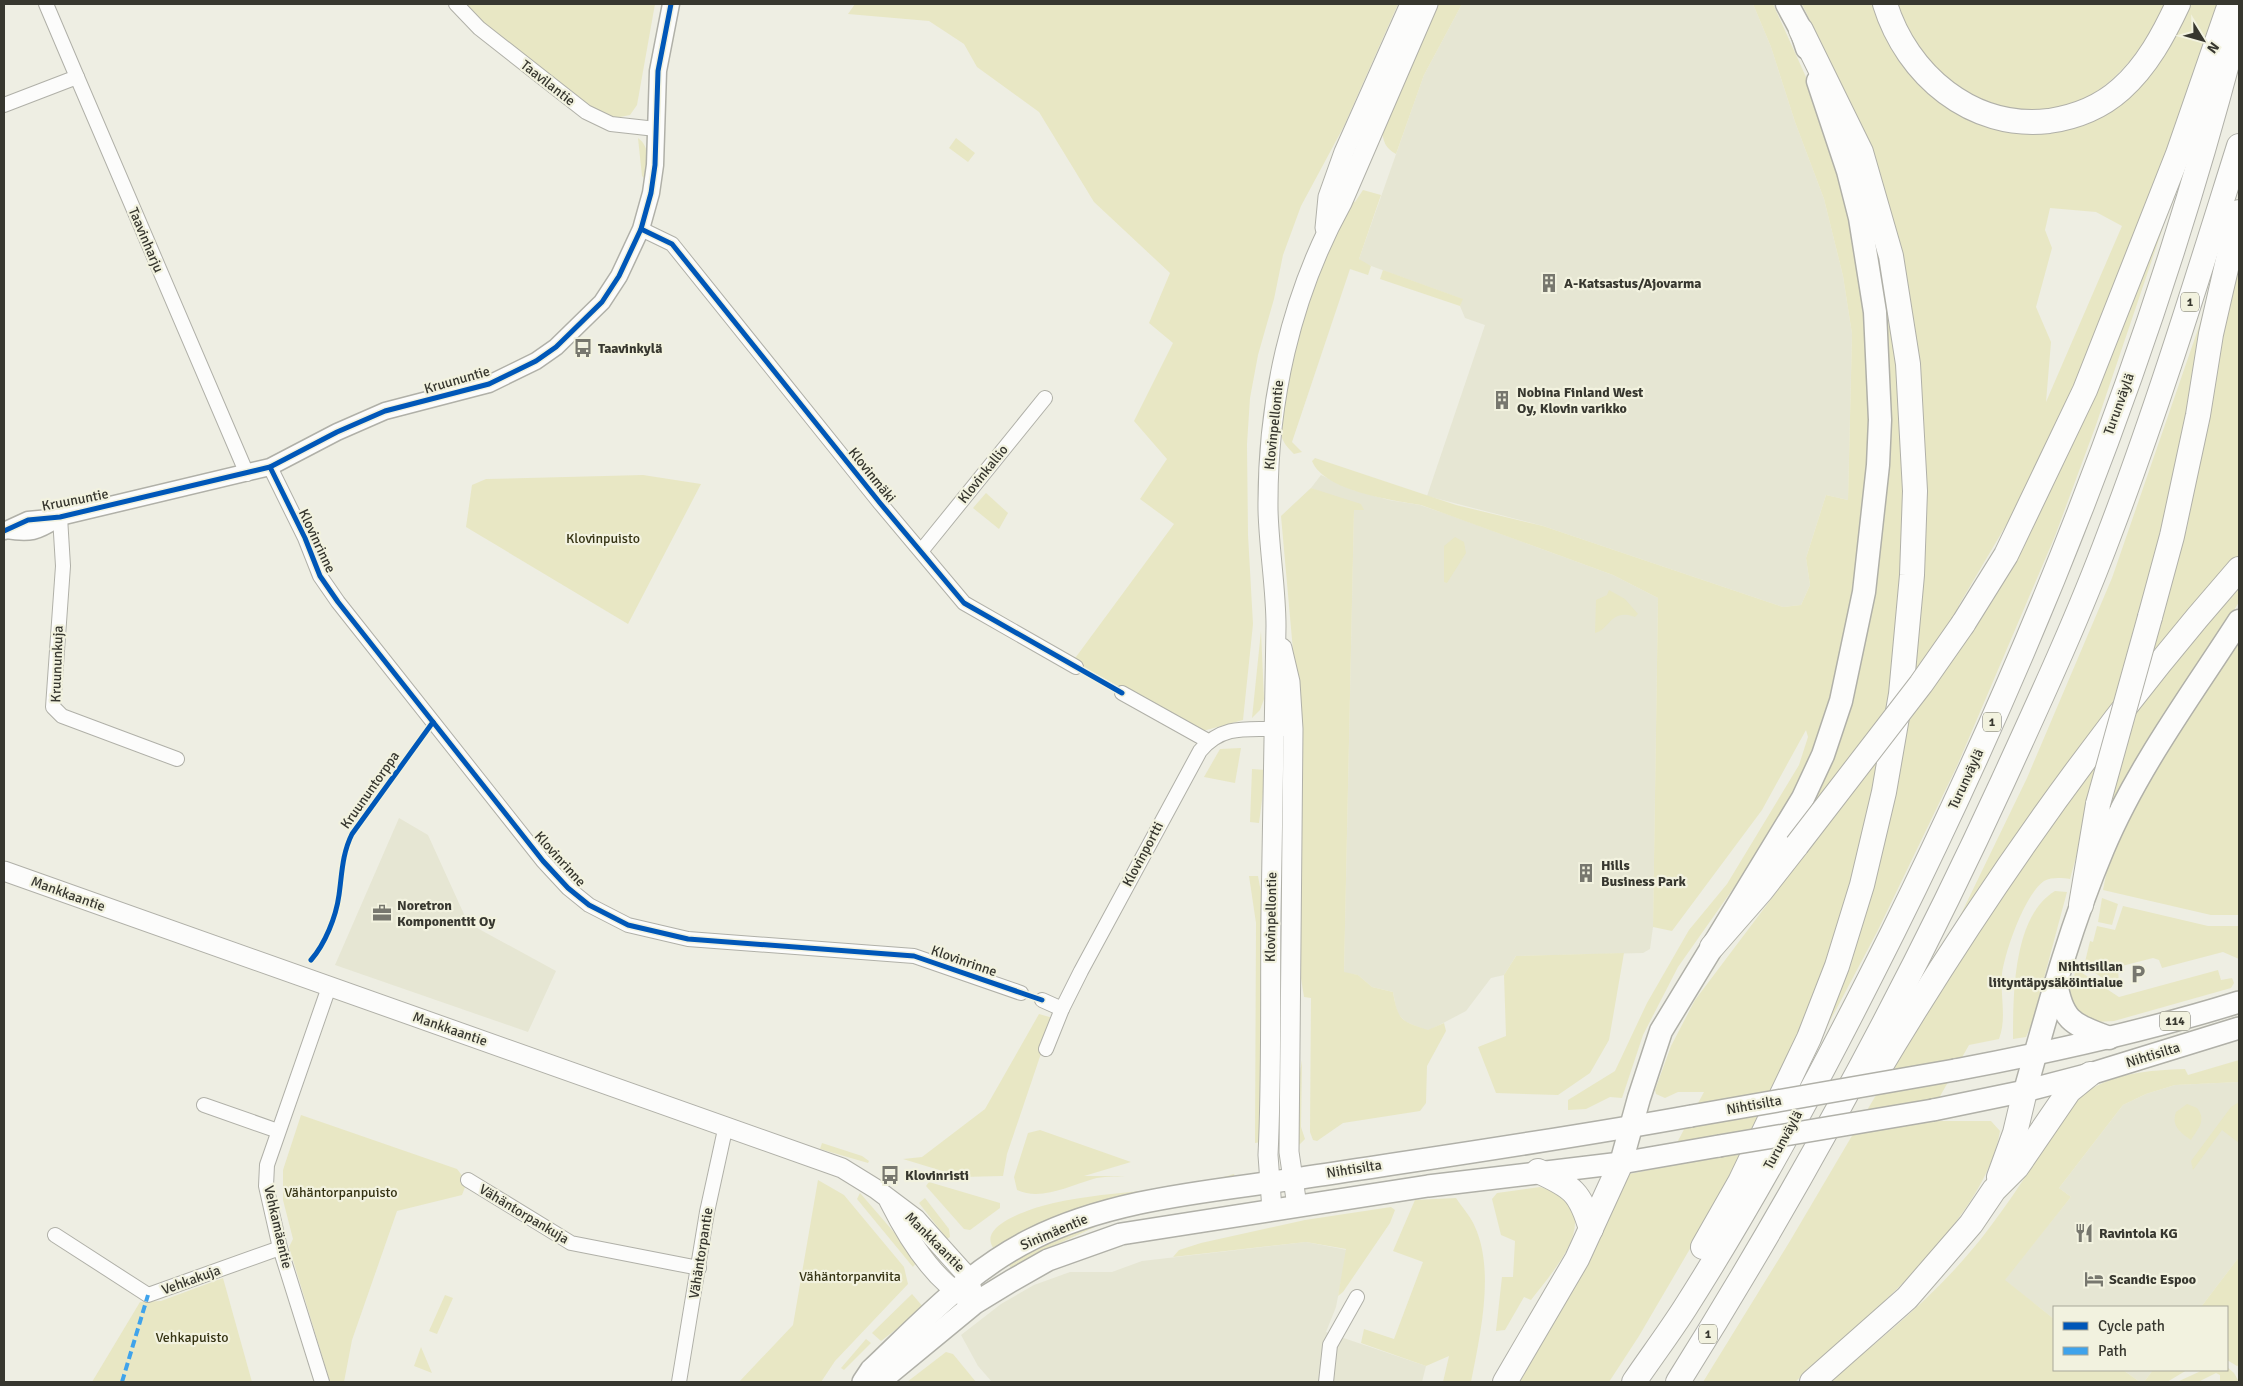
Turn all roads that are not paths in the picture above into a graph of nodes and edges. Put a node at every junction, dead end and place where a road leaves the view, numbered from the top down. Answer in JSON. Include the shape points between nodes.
{"nodes":[{"id":1,"x":46,"y":4,"type":"edge"},
{"id":2,"x":456,"y":4,"type":"edge"},
{"id":3,"x":671,"y":4,"type":"edge"},
{"id":4,"x":1410,"y":4,"type":"edge"},
{"id":5,"x":1428,"y":4,"type":"edge"},
{"id":6,"x":1787,"y":4,"type":"edge"},
{"id":7,"x":1884,"y":4,"type":"edge"},
{"id":8,"x":2178,"y":4,"type":"edge"},
{"id":9,"x":2230,"y":4,"type":"edge"},
{"id":10,"x":2239,"y":18,"type":"edge"},
{"id":11,"x":1801,"y":30,"type":"junction"},
{"id":12,"x":77,"y":77,"type":"junction"},
{"id":13,"x":4,"y":105,"type":"edge"},
{"id":14,"x":656,"y":129,"type":"junction"},
{"id":15,"x":2239,"y":146,"type":"edge"},
{"id":16,"x":2239,"y":212,"type":"edge"},
{"id":17,"x":641,"y":230,"type":"junction"},
{"id":18,"x":1324,"y":234,"type":"junction"},
{"id":19,"x":1045,"y":398,"type":"dead end"},
{"id":20,"x":270,"y":468,"type":"junction"},
{"id":21,"x":247,"y":474,"type":"junction"},
{"id":22,"x":60,"y":517,"type":"junction"},
{"id":23,"x":5,"y":531,"type":"edge"},
{"id":24,"x":922,"y":550,"type":"junction"},
{"id":25,"x":2239,"y":569,"type":"edge"},
{"id":26,"x":2239,"y":621,"type":"edge"},
{"id":27,"x":1276,"y":624,"type":"junction"},
{"id":28,"x":1076,"y":667,"type":"dead end"},
{"id":29,"x":1122,"y":693,"type":"dead end"},
{"id":30,"x":1273,"y":729,"type":"junction"},
{"id":31,"x":1293,"y":729,"type":"junction"},
{"id":32,"x":1208,"y":741,"type":"junction"},
{"id":33,"x":177,"y":759,"type":"dead end"},
{"id":34,"x":4,"y":871,"type":"edge"},
{"id":35,"x":2081,"y":905,"type":"junction"},
{"id":36,"x":1712,"y":947,"type":"junction"},
{"id":37,"x":2056,"y":983,"type":"junction"},
{"id":38,"x":328,"y":986,"type":"junction"},
{"id":39,"x":1021,"y":993,"type":"dead end"},
{"id":40,"x":1042,"y":1000,"type":"dead end"},
{"id":41,"x":2239,"y":1002,"type":"edge"},
{"id":42,"x":1062,"y":1009,"type":"junction"},
{"id":43,"x":2239,"y":1028,"type":"edge"},
{"id":44,"x":2109,"y":1038,"type":"junction"},
{"id":45,"x":1046,"y":1049,"type":"dead end"},
{"id":46,"x":2035,"y":1055,"type":"junction"},
{"id":47,"x":2090,"y":1074,"type":"junction"},
{"id":48,"x":2025,"y":1090,"type":"junction"},
{"id":49,"x":204,"y":1105,"type":"dead end"},
{"id":50,"x":726,"y":1125,"type":"junction"},
{"id":51,"x":1631,"y":1125,"type":"junction"},
{"id":52,"x":278,"y":1131,"type":"junction"},
{"id":53,"x":1621,"y":1163,"type":"junction"},
{"id":54,"x":1538,"y":1171,"type":"junction"},
{"id":55,"x":1294,"y":1179,"type":"junction"},
{"id":56,"x":468,"y":1180,"type":"dead end"},
{"id":57,"x":1270,"y":1182,"type":"junction"},
{"id":58,"x":1994,"y":1190,"type":"junction"},
{"id":59,"x":1297,"y":1206,"type":"junction"},
{"id":60,"x":1272,"y":1210,"type":"junction"},
{"id":61,"x":1591,"y":1229,"type":"junction"},
{"id":62,"x":56,"y":1235,"type":"dead end"},
{"id":63,"x":280,"y":1248,"type":"junction"},
{"id":64,"x":699,"y":1268,"type":"junction"},
{"id":65,"x":962,"y":1285,"type":"junction"},
{"id":66,"x":1739,"y":1285,"type":"junction"},
{"id":67,"x":1356,"y":1297,"type":"dead end"},
{"id":68,"x":975,"y":1303,"type":"junction"},
{"id":69,"x":1636,"y":1380,"type":"edge"},
{"id":70,"x":322,"y":1382,"type":"edge"},
{"id":71,"x":679,"y":1382,"type":"edge"},
{"id":72,"x":863,"y":1382,"type":"edge"},
{"id":73,"x":879,"y":1382,"type":"edge"},
{"id":74,"x":1326,"y":1382,"type":"edge"},
{"id":75,"x":1505,"y":1382,"type":"edge"},
{"id":76,"x":1678,"y":1382,"type":"edge"},
{"id":77,"x":1812,"y":1382,"type":"edge"}],
"edges":[{"from":1,"to":12,"type":"street","name":"Taavinharju"},
{"from":2,"to":14,"type":"street","name":"Taavilantie","via":[[479,28],[586,112],[611,124]]},
{"from":3,"to":14,"type":"street","name":"Kruununtie","via":[[658,71]]},
{"from":4,"to":18,"type":"main road","name":"Klovinpellontie","via":[[1331,186]]},
{"from":5,"to":18,"type":"main road","name":"Klovinpellontie","via":[[1342,203]]},
{"from":6,"to":11,"type":"highway"},
{"from":7,"to":8,"type":"highway","via":[[1898,39],[1912,60],[1946,93],[1992,117],[2014,122],[2039,122],[2082,114],[2122,89],[2156,46]]},
{"from":9,"to":36,"type":"highway","bridge":true,"via":[[2178,154],[2084,390],[2006,555],[1915,692],[1761,891]]},
{"from":10,"to":69,"type":"highway","name":"Turunväylä","number":"1","via":[[2214,119],[2128,380],[2075,525],[2002,701],[1838,1043],[1741,1215],[1685,1308]]},
{"from":11,"to":36,"type":"highway","via":[[1848,171],[1868,263],[1875,312],[1880,420],[1874,519],[1854,645],[1841,701],[1823,755],[1803,798]]},
{"from":11,"to":69,"type":"highway","via":[[1861,152],[1891,256],[1908,364],[1915,491],[1912,575],[1901,694],[1884,792],[1862,885],[1837,966],[1809,1038],[1740,1182],[1673,1299]]},
{"from":12,"to":13,"type":"street"},
{"from":12,"to":21,"type":"street","name":"Taavinharju"},
{"from":14,"to":17,"type":"street","name":"Kruununtie","via":[[651,193]]},
{"from":15,"to":66,"type":"highway","number":"1","via":[[2151,420],[2108,538],[2033,717],[1954,888],[1870,1052]]},
{"from":16,"to":35,"type":"highway","bridge":true,"via":[[2211,334],[2198,415],[2172,536],[2098,804]]},
{"from":17,"to":20,"type":"street","name":"Kruununtie","via":[[602,302],[570,335],[536,361],[484,386],[370,417]]},
{"from":17,"to":24,"type":"street","name":"Klovinmäki","via":[[672,244],[880,503]]},
{"from":18,"to":27,"type":"main road","name":"Klovinpellontie","via":[[1300,297],[1283,356],[1274,408],[1268,512]]},
{"from":19,"to":24,"type":"street","name":"Klovinkallio"},
{"from":20,"to":21,"type":"street","name":"Kruununtie"},
{"from":20,"to":39,"type":"street","name":"Klovinrinne","via":[[320,576],[338,602],[544,861],[568,888],[589,905],[628,925],[688,940],[914,956]]},
{"from":21,"to":22,"type":"street","name":"Kruununtie"},
{"from":22,"to":23,"type":"street","name":"Kruununtie","via":[[28,520]]},
{"from":22,"to":33,"type":"street","name":"Kruununkuja","via":[[63,566],[53,707],[62,716]]},
{"from":24,"to":28,"type":"street","name":"Klovinmäki","via":[[964,603]]},
{"from":25,"to":66,"type":"highway","via":[[2153,674],[2011,862],[1927,988],[1838,1138]]},
{"from":26,"to":35,"type":"highway","via":[[2123,808]]},
{"from":27,"to":30,"type":"main road","name":"Klovinpellontie"},
{"from":27,"to":31,"type":"main road","name":"Klovinpellontie","via":[[1290,682]]},
{"from":29,"to":32,"type":"street"},
{"from":30,"to":31,"type":"street"},
{"from":30,"to":32,"type":"street","via":[[1223,732]]},
{"from":30,"to":57,"type":"main road","name":"Klovinpellontie"},
{"from":31,"to":55,"type":"main road","name":"Klovinpellontie","via":[[1290,1152]]},
{"from":32,"to":42,"type":"street","name":"Klovinportti","via":[[1180,786]]},
{"from":34,"to":38,"type":"main road","name":"Mankkaantie"},
{"from":35,"to":37,"type":"highway"},
{"from":36,"to":51,"type":"highway","via":[[1661,1031]]},
{"from":37,"to":44,"type":"highway","via":[[2060,1004],[2071,1021]]},
{"from":37,"to":46,"type":"highway"},
{"from":38,"to":50,"type":"main road","name":"Mankkaantie"},
{"from":38,"to":52,"type":"street","name":"Vehkamäentie"},
{"from":40,"to":42,"type":"street"},
{"from":41,"to":44,"type":"main road","name":"Nihtisilta","number":"114"},
{"from":42,"to":45,"type":"street","name":"Klovinportti"},
{"from":43,"to":47,"type":"main road","name":"Nihtisilta","number":"114"},
{"from":44,"to":46,"type":"main road","name":"Nihtisilta","number":"114"},
{"from":46,"to":48,"type":"highway"},
{"from":46,"to":51,"type":"main road","name":"Nihtisilta","bridge":true},
{"from":47,"to":48,"type":"main road","name":"Nihtisilta","number":"114"},
{"from":47,"to":58,"type":"highway","via":[[2069,1091],[2016,1167]]},
{"from":48,"to":53,"type":"main road","name":"Nihtisilta","bridge":true,"via":[[1933,1110]]},
{"from":48,"to":58,"type":"highway","via":[[2015,1133]]},
{"from":49,"to":52,"type":"street"},
{"from":50,"to":64,"type":"street","name":"Vähäntorpantie","via":[[720,1143]]},
{"from":50,"to":65,"type":"main road","name":"Mankkaantie","via":[[842,1168],[865,1181],[916,1219]]},
{"from":51,"to":53,"type":"highway"},
{"from":51,"to":55,"type":"main road","name":"Nihtisilta"},
{"from":52,"to":63,"type":"street","name":"Vehkamäentie","via":[[268,1165],[266,1186]]},
{"from":53,"to":54,"type":"main road","name":"Nihtisilta"},
{"from":53,"to":61,"type":"highway"},
{"from":54,"to":59,"type":"main road","name":"Nihtisilta"},
{"from":54,"to":61,"type":"highway","via":[[1578,1194]]},
{"from":55,"to":57,"type":"main road","name":"Sinimäentie"},
{"from":55,"to":59,"type":"main road","name":"Klovinpellontie"},
{"from":56,"to":64,"type":"street","name":"Vähäntorpankuja","via":[[571,1243]]},
{"from":57,"to":60,"type":"main road","name":"Klovinpellontie"},
{"from":57,"to":65,"type":"main road","name":"Sinimäentie","via":[[1109,1210],[1086,1217],[1031,1239]]},
{"from":58,"to":77,"type":"highway","via":[[1971,1224],[1907,1298]]},
{"from":59,"to":60,"type":"main road","name":"Sinimäentie"},
{"from":60,"to":68,"type":"main road","name":"Sinimäentie","via":[[1121,1234],[1048,1260]]},
{"from":61,"to":75,"type":"highway"},
{"from":62,"to":63,"type":"street","name":"Vehkakuja","via":[[148,1295]]},
{"from":63,"to":70,"type":"street","name":"Vehkamäentie"},
{"from":64,"to":71,"type":"street","name":"Vähäntorpantie"},
{"from":65,"to":68,"type":"main road","name":"Mankkaantie"},
{"from":65,"to":72,"type":"main road","name":"Sinimäentie","via":[[871,1370]]},
{"from":66,"to":76,"type":"highway","number":"1"},
{"from":67,"to":74,"type":"street","via":[[1330,1345]]},
{"from":68,"to":73,"type":"main road","name":"Sinimäentie"}]}
